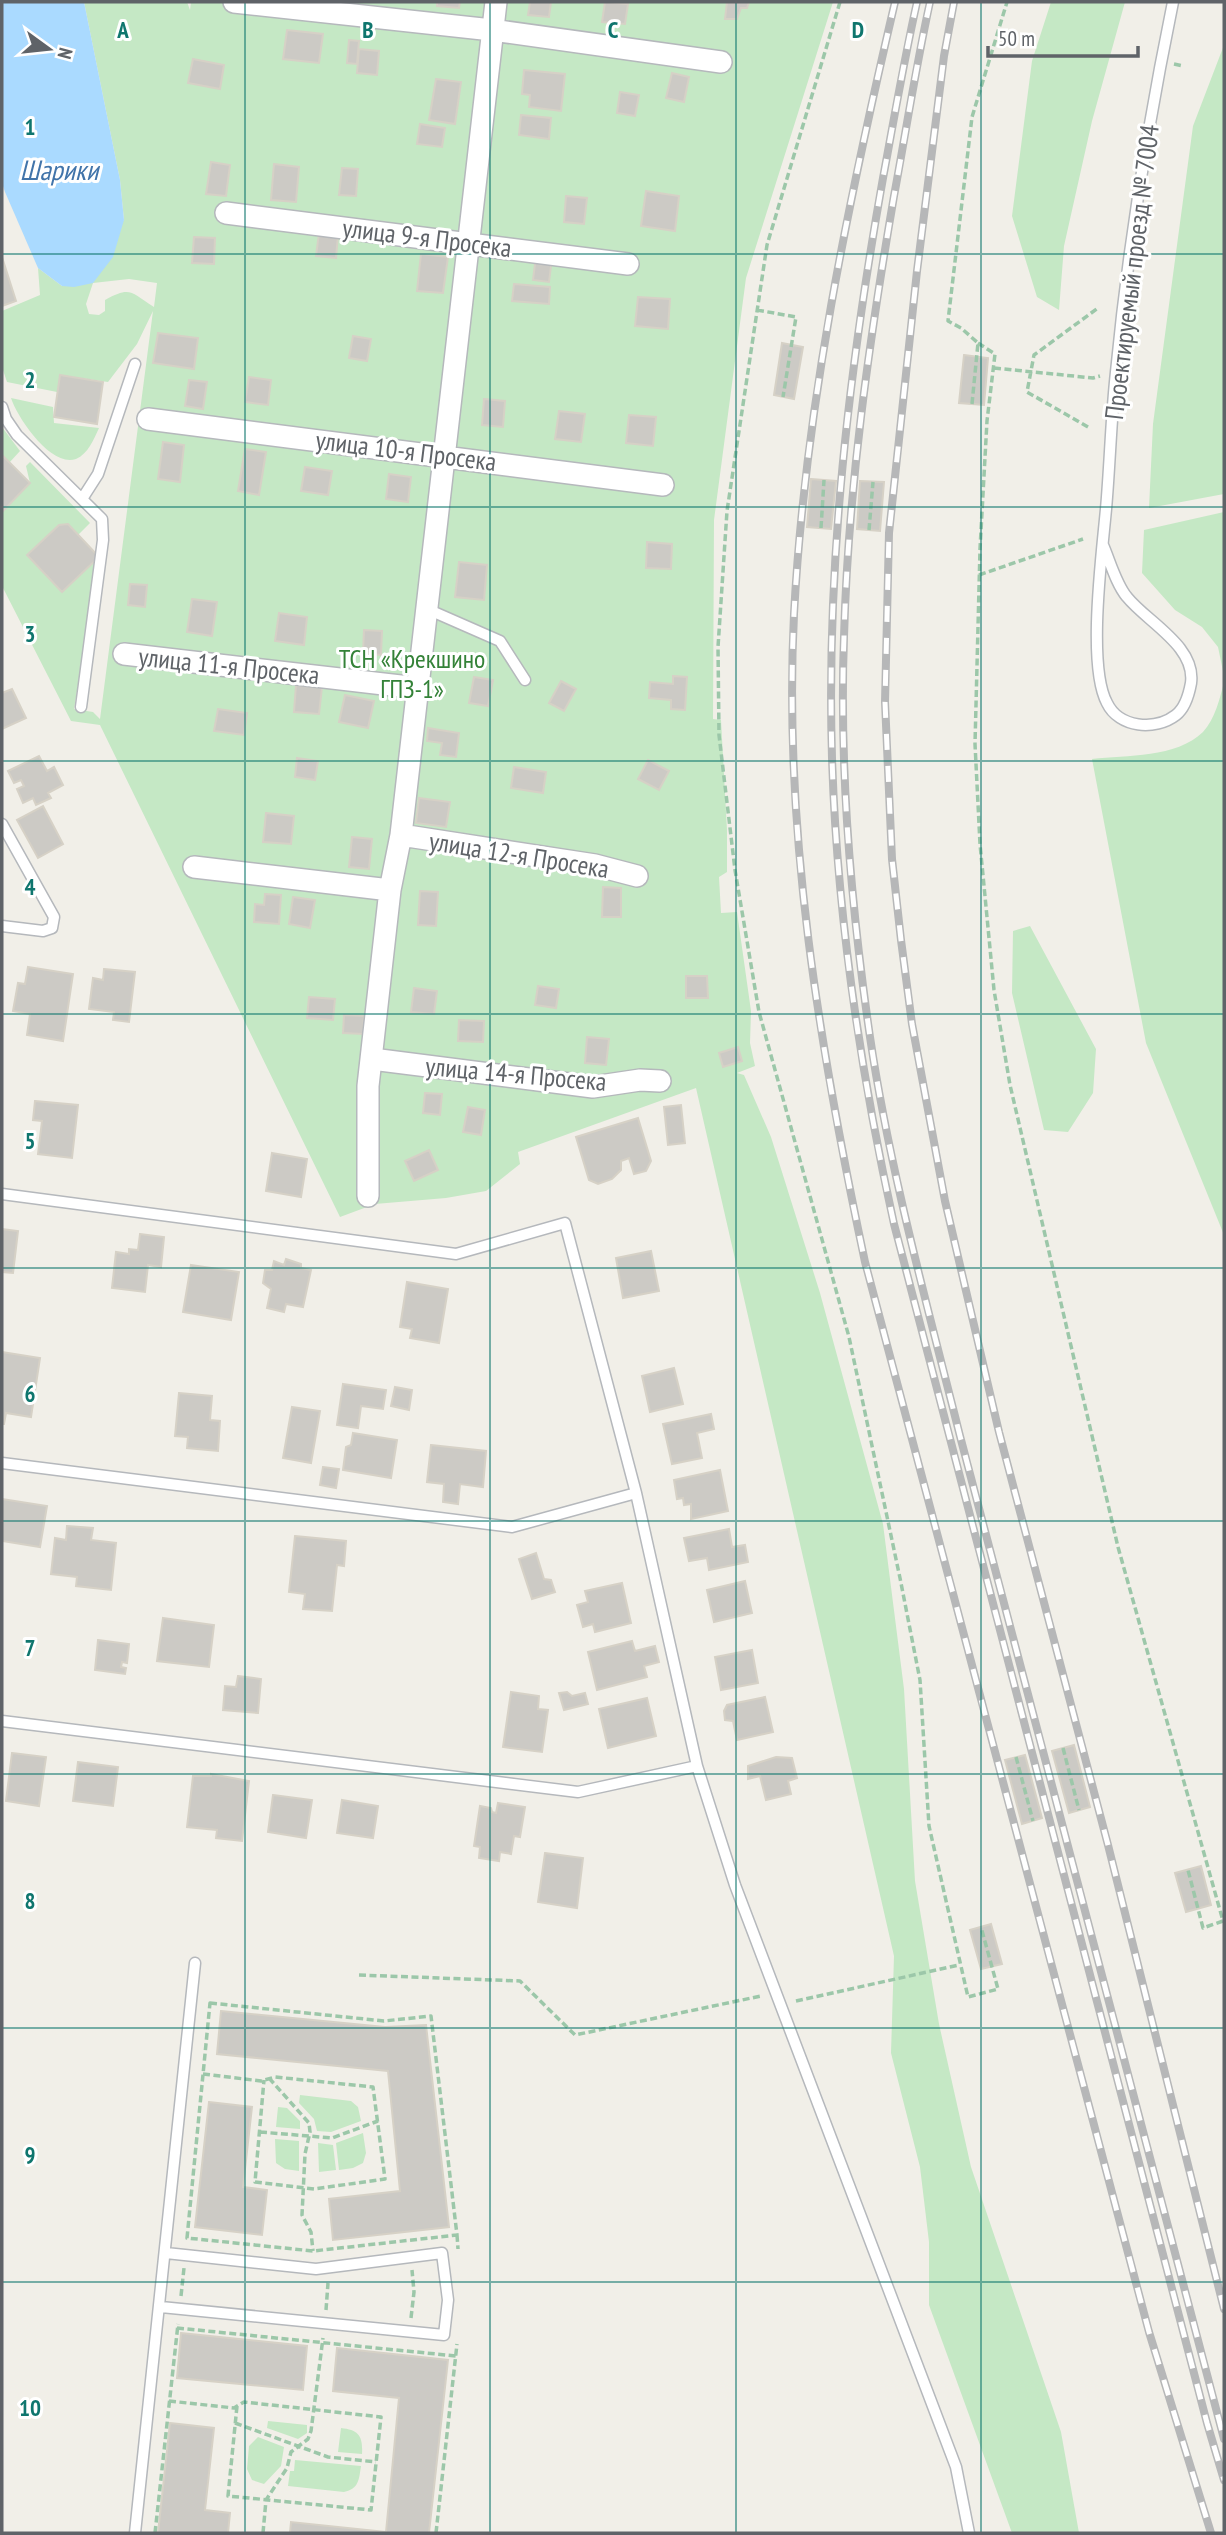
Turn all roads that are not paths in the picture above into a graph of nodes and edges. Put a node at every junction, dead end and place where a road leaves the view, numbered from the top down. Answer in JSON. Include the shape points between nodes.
{"nodes":[{"id":1,"x":234,"y":2,"type":"edge"},
{"id":2,"x":496,"y":2,"type":"edge"},
{"id":3,"x":1173,"y":2,"type":"edge"},
{"id":4,"x":492,"y":30,"type":"junction"},
{"id":5,"x":721,"y":62,"type":"dead end"},
{"id":6,"x":226,"y":214,"type":"dead end"},
{"id":7,"x":469,"y":243,"type":"junction"},
{"id":8,"x":628,"y":264,"type":"dead end"},
{"id":9,"x":135,"y":363,"type":"dead end"},
{"id":10,"x":2,"y":407,"type":"edge"},
{"id":11,"x":148,"y":419,"type":"dead end"},
{"id":12,"x":444,"y":456,"type":"junction"},
{"id":13,"x":663,"y":485,"type":"dead end"},
{"id":14,"x":82,"y":499,"type":"junction"},
{"id":15,"x":1103,"y":545,"type":"junction"},
{"id":16,"x":427,"y":609,"type":"junction"},
{"id":17,"x":124,"y":654,"type":"dead end"},
{"id":18,"x":525,"y":680,"type":"dead end"},
{"id":19,"x":418,"y":688,"type":"junction"},
{"id":20,"x":82,"y":707,"type":"dead end"},
{"id":21,"x":2,"y":824,"type":"edge"},
{"id":22,"x":401,"y":835,"type":"junction"},
{"id":23,"x":194,"y":867,"type":"dead end"},
{"id":24,"x":637,"y":876,"type":"dead end"},
{"id":25,"x":390,"y":890,"type":"junction"},
{"id":26,"x":2,"y":926,"type":"edge"},
{"id":27,"x":372,"y":1059,"type":"junction"},
{"id":28,"x":660,"y":1081,"type":"dead end"},
{"id":29,"x":2,"y":1194,"type":"edge"},
{"id":30,"x":368,"y":1196,"type":"dead end"},
{"id":31,"x":2,"y":1462,"type":"edge"},
{"id":32,"x":636,"y":1493,"type":"junction"},
{"id":33,"x":2,"y":1721,"type":"edge"},
{"id":34,"x":697,"y":1766,"type":"junction"},
{"id":35,"x":195,"y":1963,"type":"dead end"},
{"id":36,"x":166,"y":2253,"type":"junction"},
{"id":37,"x":160,"y":2307,"type":"junction"},
{"id":38,"x":135,"y":2533,"type":"edge"},
{"id":39,"x":969,"y":2533,"type":"edge"}],
"edges":[{"from":1,"to":4,"type":"street"},
{"from":2,"to":4,"type":"street"},
{"from":3,"to":15,"type":"lane","name":"Проектируемый проезд № 7004","via":[[1156,82],[1121,327]]},
{"from":4,"to":5,"type":"street"},
{"from":4,"to":7,"type":"street"},
{"from":6,"to":7,"type":"street","name":"улица 9-я Просека"},
{"from":7,"to":8,"type":"street","name":"улица 9-я Просека"},
{"from":7,"to":12,"type":"street"},
{"from":9,"to":14,"type":"lane","via":[[98,474]]},
{"from":10,"to":14,"type":"lane","via":[[17,435]]},
{"from":11,"to":12,"type":"street","name":"улица 10-я Просека"},
{"from":12,"to":13,"type":"street","name":"улица 10-я Просека"},
{"from":12,"to":16,"type":"street"},
{"from":14,"to":20,"type":"lane","via":[[102,519],[103,529]]},
{"from":15,"to":15,"type":"lane","name":"Проектируемый проезд № 7004","via":[[1098,618],[1101,689],[1117,718],[1149,725],[1164,722],[1178,714],[1189,695],[1192,674],[1182,651],[1125,596]]},
{"from":16,"to":18,"type":"lane","via":[[500,641]]},
{"from":16,"to":19,"type":"street"},
{"from":17,"to":19,"type":"street","name":"улица 11-я Просека"},
{"from":19,"to":22,"type":"street"},
{"from":21,"to":26,"type":"lane","via":[[54,917],[52,928],[43,931]]},
{"from":22,"to":24,"type":"street","name":"улица 12-я Просека","via":[[595,865]]},
{"from":22,"to":25,"type":"street"},
{"from":23,"to":25,"type":"street"},
{"from":25,"to":27,"type":"street"},
{"from":27,"to":28,"type":"street","name":"улица 14-я Просека","via":[[593,1087]]},
{"from":27,"to":30,"type":"street"},
{"from":29,"to":32,"type":"lane","via":[[456,1254],[565,1223]]},
{"from":31,"to":32,"type":"lane","via":[[512,1527]]},
{"from":32,"to":34,"type":"lane"},
{"from":33,"to":34,"type":"lane","via":[[578,1792]]},
{"from":34,"to":39,"type":"lane","via":[[735,1885],[956,2467]]},
{"from":35,"to":36,"type":"lane"},
{"from":36,"to":37,"type":"lane"},
{"from":36,"to":37,"type":"lane","via":[[316,2269],[442,2253],[448,2300],[444,2335]]},
{"from":37,"to":38,"type":"lane"}]}
